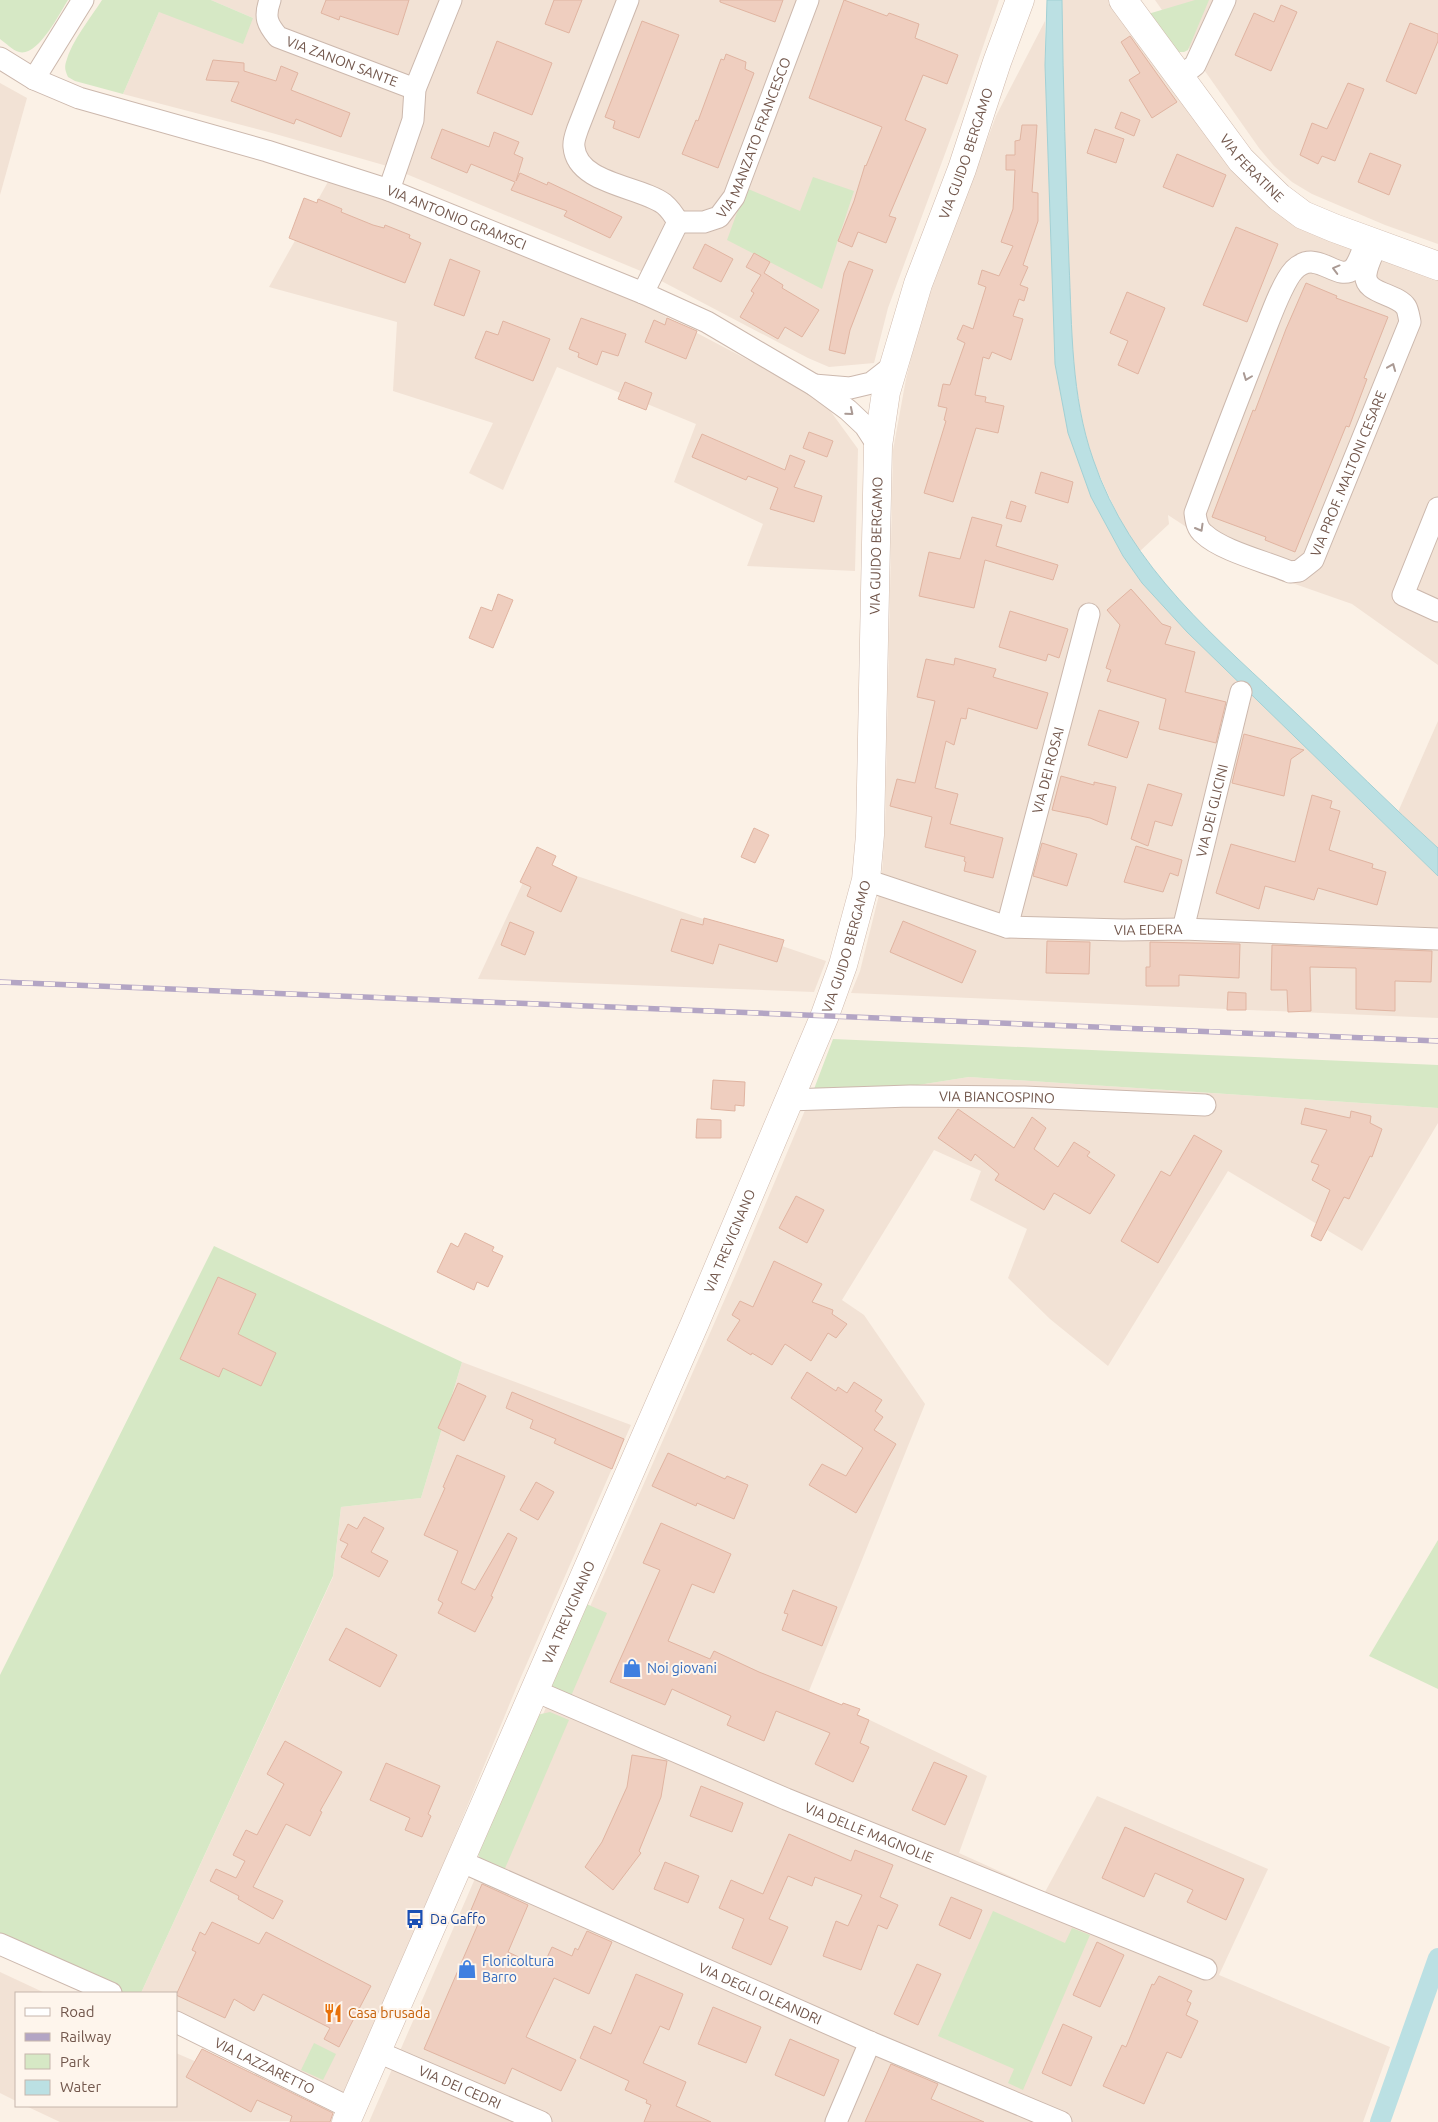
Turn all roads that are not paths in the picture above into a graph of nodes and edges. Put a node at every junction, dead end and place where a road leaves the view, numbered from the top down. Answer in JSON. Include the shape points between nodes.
{"nodes":[{"id":1,"x":83,"y":0,"type":"edge"},
{"id":2,"x":270,"y":0,"type":"edge"},
{"id":3,"x":451,"y":0,"type":"edge"},
{"id":4,"x":628,"y":0,"type":"edge"},
{"id":5,"x":808,"y":0,"type":"edge"},
{"id":6,"x":1020,"y":0,"type":"edge"},
{"id":7,"x":1123,"y":0,"type":"edge"},
{"id":8,"x":1225,"y":0,"type":"edge"},
{"id":9,"x":0,"y":58,"type":"edge"},
{"id":10,"x":1180,"y":77,"type":"junction"},
{"id":11,"x":34,"y":79,"type":"junction"},
{"id":12,"x":416,"y":90,"type":"junction"},
{"id":13,"x":389,"y":190,"type":"junction"},
{"id":14,"x":678,"y":222,"type":"junction"},
{"id":15,"x":1371,"y":243,"type":"junction"},
{"id":16,"x":1438,"y":266,"type":"edge"},
{"id":17,"x":643,"y":292,"type":"junction"},
{"id":18,"x":894,"y":365,"type":"junction"},
{"id":19,"x":814,"y":385,"type":"junction"},
{"id":20,"x":878,"y":446,"type":"junction"},
{"id":21,"x":1438,"y":508,"type":"edge"},
{"id":22,"x":1438,"y":611,"type":"edge"},
{"id":23,"x":1089,"y":614,"type":"dead end"},
{"id":24,"x":1241,"y":692,"type":"dead end"},
{"id":25,"x":866,"y":880,"type":"junction"},
{"id":26,"x":1007,"y":927,"type":"junction"},
{"id":27,"x":1183,"y":928,"type":"junction"},
{"id":28,"x":1438,"y":939,"type":"edge"},
{"id":29,"x":788,"y":1100,"type":"junction"},
{"id":30,"x":1205,"y":1105,"type":"dead end"},
{"id":31,"x":533,"y":1690,"type":"junction"},
{"id":32,"x":460,"y":1861,"type":"junction"},
{"id":33,"x":0,"y":1944,"type":"edge"},
{"id":34,"x":1206,"y":1969,"type":"dead end"},
{"id":35,"x":109,"y":1992,"type":"edge"},
{"id":36,"x":178,"y":2023,"type":"edge"},
{"id":37,"x":870,"y":2042,"type":"junction"},
{"id":38,"x":378,"y":2052,"type":"junction"},
{"id":39,"x":349,"y":2115,"type":"edge"},
{"id":40,"x":541,"y":2122,"type":"edge"},
{"id":41,"x":836,"y":2122,"type":"edge"},
{"id":42,"x":1061,"y":2122,"type":"edge"}],
"edges":[{"from":1,"to":11,"type":"street"},
{"from":2,"to":12,"type":"street","name":"VIA ZANON SANTE","via":[[268,24],[278,38]]},
{"from":3,"to":12,"type":"street"},
{"from":4,"to":14,"type":"street","via":[[573,146],[586,170],[663,203]]},
{"from":5,"to":14,"type":"street","name":"VIA MANZATO FRANCESCO","via":[[734,197],[719,217],[704,222]]},
{"from":6,"to":18,"type":"main road","name":"VIA GUIDO BERGAMO","via":[[962,169],[918,284]]},
{"from":7,"to":10,"type":"main road","name":"VIA FERATINE"},
{"from":8,"to":10,"type":"street","via":[[1195,65]]},
{"from":9,"to":11,"type":"street","name":"VIA ANTONIO GRAMSCI"},
{"from":10,"to":15,"type":"main road","name":"VIA FERATINE","via":[[1241,160],[1279,197],[1304,215]]},
{"from":11,"to":13,"type":"street","name":"VIA ANTONIO GRAMSCI","via":[[79,98]]},
{"from":12,"to":13,"type":"street","via":[[413,120]]},
{"from":13,"to":17,"type":"street","name":"VIA ANTONIO GRAMSCI"},
{"from":14,"to":17,"type":"street"},
{"from":15,"to":15,"type":"street","name":"VIA PROF. MALTONI CESARE","one_way":true,"via":[[1348,272],[1315,262],[1304,263],[1288,279],[1195,513],[1202,534],[1290,572],[1298,571],[1313,560],[1410,322],[1406,306],[1371,288],[1366,279]]},
{"from":15,"to":16,"type":"main road","name":"VIA FERATINE"},
{"from":17,"to":19,"type":"street","name":"VIA ANTONIO GRAMSCI","via":[[707,322]]},
{"from":18,"to":19,"type":"street","via":[[871,383],[850,388]]},
{"from":18,"to":20,"type":"main road","name":"VIA GUIDO BERGAMO","via":[[886,392]]},
{"from":19,"to":20,"type":"street","name":"VIA ANTONIO GRAMSCI","one_way":true,"via":[[865,426]]},
{"from":20,"to":25,"type":"main road","name":"VIA GUIDO BERGAMO","via":[[870,835]]},
{"from":21,"to":22,"type":"street","via":[[1403,595]]},
{"from":23,"to":26,"type":"street","name":"VIA DEI ROSAI"},
{"from":24,"to":27,"type":"street","name":"VIA DEI GLICINI"},
{"from":25,"to":26,"type":"street","name":"VIA EDERA"},
{"from":25,"to":29,"type":"main road","name":"VIA GUIDO BERGAMO","via":[[835,988]]},
{"from":26,"to":27,"type":"street","name":"VIA EDERA"},
{"from":27,"to":28,"type":"street","name":"VIA EDERA"},
{"from":29,"to":30,"type":"street","name":"VIA BIANCOSPINO","via":[[1024,1097]]},
{"from":29,"to":31,"type":"main road","name":"VIA TREVIGNANO","via":[[695,1323]]},
{"from":31,"to":32,"type":"main road","name":"VIA TREVIGNANO"},
{"from":31,"to":34,"type":"street","name":"VIA DELLE MAGNOLIE","via":[[786,1799]]},
{"from":32,"to":37,"type":"street","name":"VIA DEGLI OLEANDRI"},
{"from":32,"to":38,"type":"main road","name":"VIA TREVIGNANO"},
{"from":33,"to":35,"type":"street"},
{"from":36,"to":39,"type":"street","name":"VIA LAZZARETTO"},
{"from":37,"to":41,"type":"street"},
{"from":37,"to":42,"type":"street","name":"VIA DEGLI OLEANDRI"},
{"from":38,"to":39,"type":"main road","name":"VIA TREVIGNANO"},
{"from":38,"to":40,"type":"street","name":"VIA DEI CEDRI"}]}
